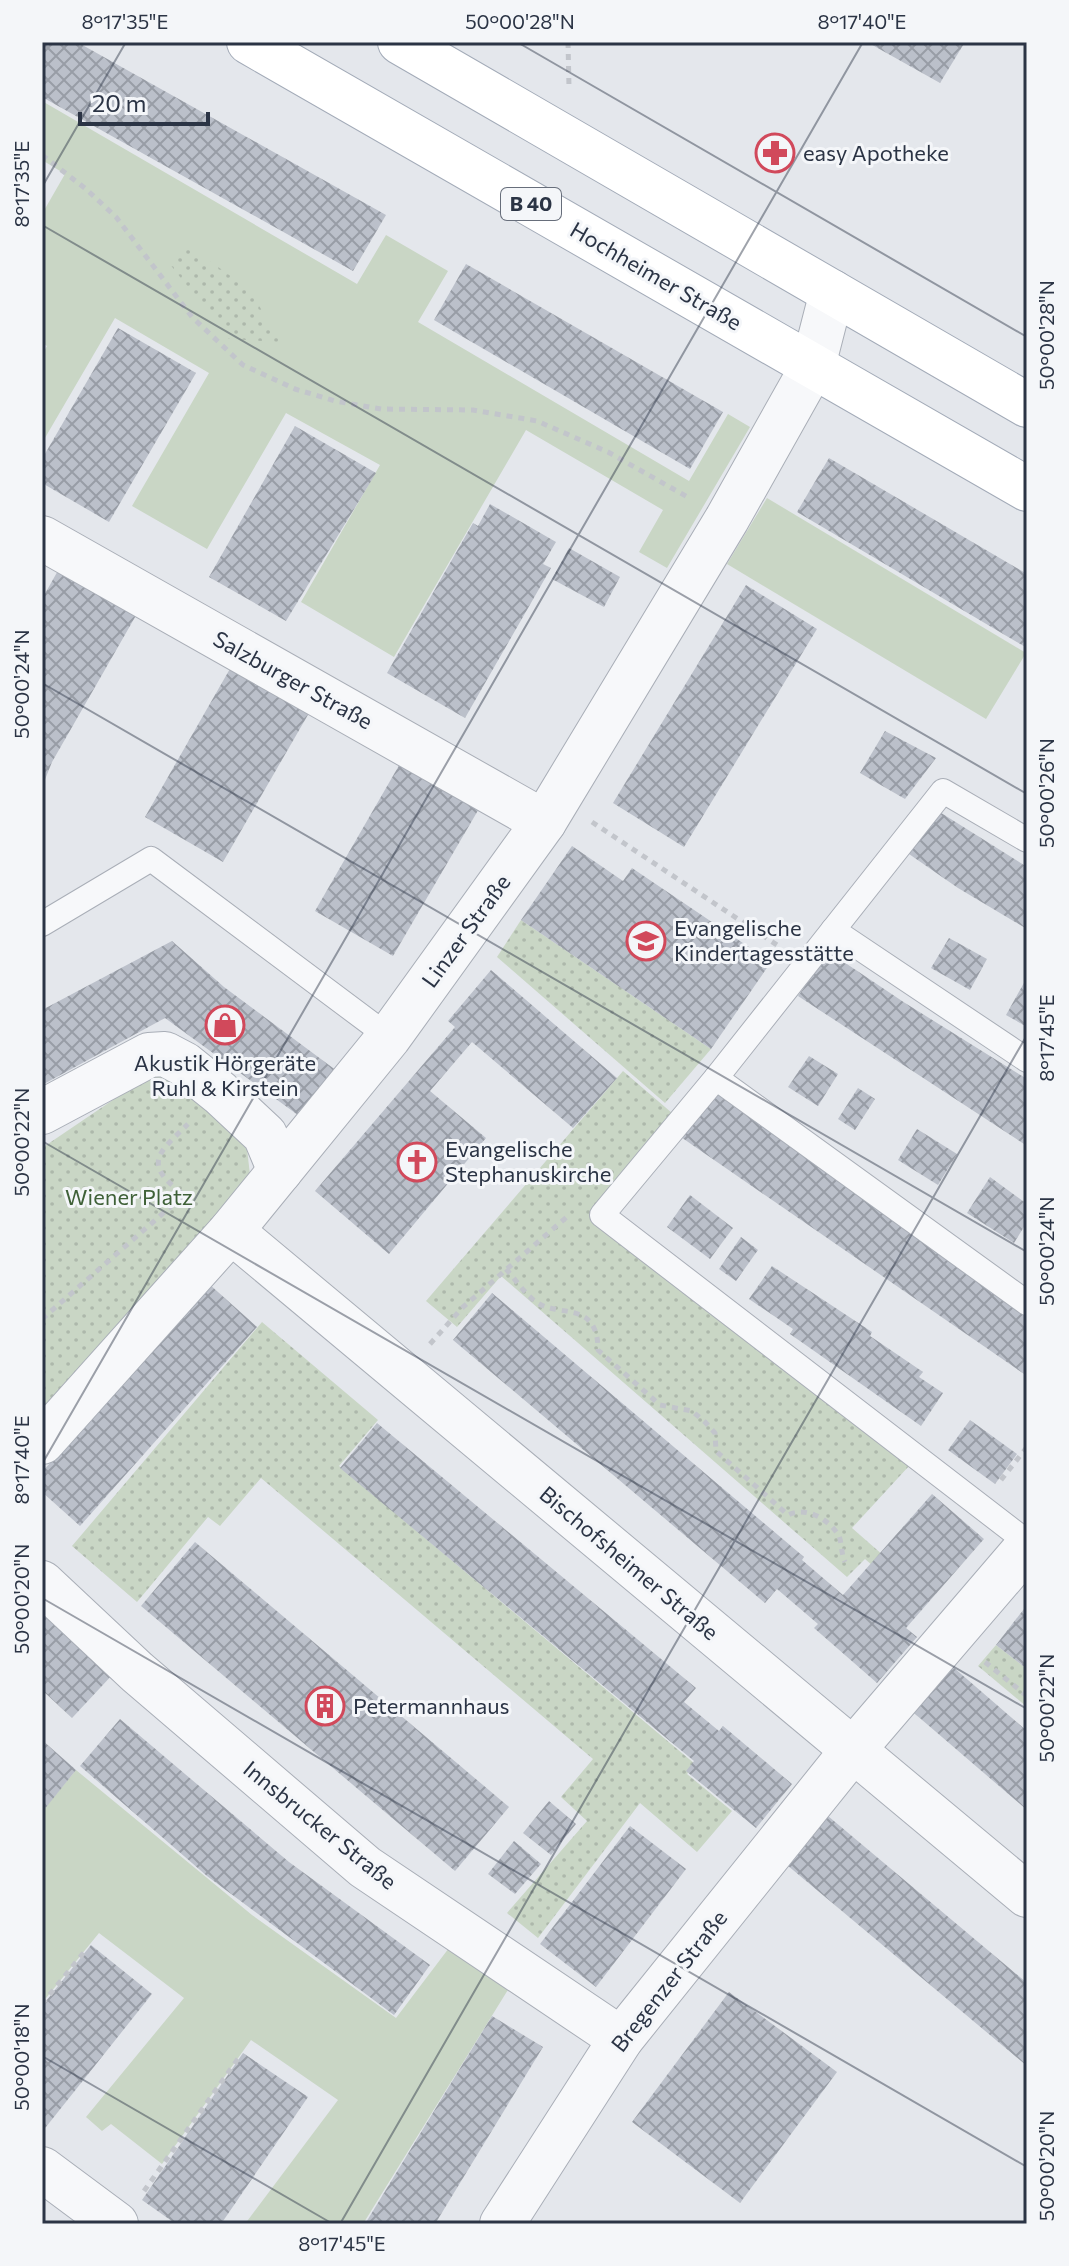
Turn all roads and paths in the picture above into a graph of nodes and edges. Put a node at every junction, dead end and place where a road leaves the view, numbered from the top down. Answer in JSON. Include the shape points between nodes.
{"nodes":[{"id":1,"x":249,"y":42,"type":"edge"},
{"id":2,"x":400,"y":42,"type":"edge"},
{"id":3,"x":568,"y":42,"type":"edge"},
{"id":4,"x":569,"y":87,"type":"dead end"},
{"id":5,"x":42,"y":155,"type":"edge"},
{"id":6,"x":832,"y":292,"type":"junction"},
{"id":7,"x":813,"y":366,"type":"junction"},
{"id":8,"x":1027,"y":405,"type":"edge"},
{"id":9,"x":1027,"y":489,"type":"edge"},
{"id":10,"x":727,"y":519,"type":"junction"},
{"id":11,"x":42,"y":538,"type":"edge"},
{"id":12,"x":551,"y":810,"type":"junction"},
{"id":13,"x":1027,"y":840,"type":"edge"},
{"id":14,"x":42,"y":924,"type":"edge"},
{"id":15,"x":833,"y":930,"type":"junction"},
{"id":16,"x":805,"y":964,"type":"junction"},
{"id":17,"x":389,"y":1037,"type":"junction"},
{"id":18,"x":1027,"y":1060,"type":"edge"},
{"id":19,"x":716,"y":1078,"type":"junction"},
{"id":20,"x":220,"y":1093,"type":"junction"},
{"id":21,"x":42,"y":1112,"type":"edge"},
{"id":22,"x":280,"y":1171,"type":"junction"},
{"id":23,"x":621,"y":1192,"type":"junction"},
{"id":24,"x":231,"y":1231,"type":"junction"},
{"id":25,"x":506,"y":1269,"type":"junction"},
{"id":26,"x":1027,"y":1303,"type":"edge"},
{"id":27,"x":42,"y":1319,"type":"edge"},
{"id":28,"x":402,"y":1374,"type":"junction"},
{"id":29,"x":42,"y":1442,"type":"edge"},
{"id":30,"x":1027,"y":1447,"type":"edge"},
{"id":31,"x":981,"y":1506,"type":"junction"},
{"id":32,"x":1027,"y":1544,"type":"edge"},
{"id":33,"x":845,"y":1562,"type":"dead end"},
{"id":34,"x":42,"y":1583,"type":"edge"},
{"id":35,"x":853,"y":1750,"type":"junction"},
{"id":36,"x":1027,"y":1895,"type":"edge"},
{"id":37,"x":85,"y":1951,"type":"dead end"},
{"id":38,"x":42,"y":2004,"type":"edge"},
{"id":39,"x":621,"y":2039,"type":"junction"},
{"id":40,"x":240,"y":2056,"type":"dead end"},
{"id":41,"x":42,"y":2169,"type":"edge"},
{"id":42,"x":127,"y":2211,"type":"edge"},
{"id":43,"x":502,"y":2224,"type":"edge"}],
"edges":[{"from":1,"to":7,"type":"main road","name":"Hochheimer Straße","number":"B 40"},
{"from":2,"to":6,"type":"main road"},
{"from":3,"to":4,"type":"path"},
{"from":5,"to":10,"type":"path","via":[[116,217],[192,317],[243,365],[269,379],[335,401],[381,409],[473,410],[537,421],[608,452]]},
{"from":6,"to":7,"type":"street"},
{"from":6,"to":8,"type":"main road"},
{"from":7,"to":9,"type":"main road","name":"Hochheimer Straße","number":"B 40"},
{"from":7,"to":10,"type":"street","name":"Linzer Straße"},
{"from":10,"to":12,"type":"street","name":"Linzer Straße"},
{"from":11,"to":12,"type":"street","name":"Salzburger Straße"},
{"from":12,"to":16,"type":"path"},
{"from":12,"to":17,"type":"street","name":"Linzer Straße"},
{"from":13,"to":15,"type":"lane","via":[[943,791]]},
{"from":14,"to":17,"type":"lane","via":[[151,859]]},
{"from":15,"to":16,"type":"lane"},
{"from":15,"to":18,"type":"lane"},
{"from":16,"to":19,"type":"lane"},
{"from":17,"to":22,"type":"street","name":"Linzer Straße"},
{"from":19,"to":23,"type":"lane"},
{"from":19,"to":26,"type":"lane"},
{"from":20,"to":21,"type":"street","via":[[184,1064],[165,1054],[149,1055]]},
{"from":20,"to":22,"type":"street","via":[[265,1135]]},
{"from":20,"to":27,"type":"path","via":[[160,1154],[160,1173],[184,1195]]},
{"from":22,"to":24,"type":"street","name":"Linzer Straße"},
{"from":23,"to":25,"type":"path","via":[[585,1202]]},
{"from":23,"to":31,"type":"lane","via":[[602,1215]]},
{"from":24,"to":28,"type":"street","name":"Bischofsheimer Straße"},
{"from":24,"to":29,"type":"street","name":"Linzer Straße"},
{"from":25,"to":28,"type":"path"},
{"from":25,"to":33,"type":"path","via":[[537,1303],[575,1311],[587,1321],[598,1336],[598,1350],[660,1405],[692,1411],[705,1422],[715,1433],[716,1451],[775,1505],[788,1515],[808,1512],[825,1521],[840,1538]]},
{"from":28,"to":35,"type":"street","name":"Bischofsheimer Straße"},
{"from":30,"to":31,"type":"path"},
{"from":31,"to":32,"type":"lane"},
{"from":32,"to":35,"type":"street","name":"Bregenzer Straße"},
{"from":34,"to":39,"type":"street","name":"Innsbrucker Straße","via":[[137,1672],[365,1867]]},
{"from":35,"to":36,"type":"street","name":"Bischofsheimer Straße"},
{"from":35,"to":39,"type":"street","name":"Bregenzer Straße"},
{"from":37,"to":38,"type":"path"},
{"from":39,"to":43,"type":"street","name":"Bregenzer Straße"},
{"from":40,"to":42,"type":"path"},
{"from":41,"to":42,"type":"street"}]}
